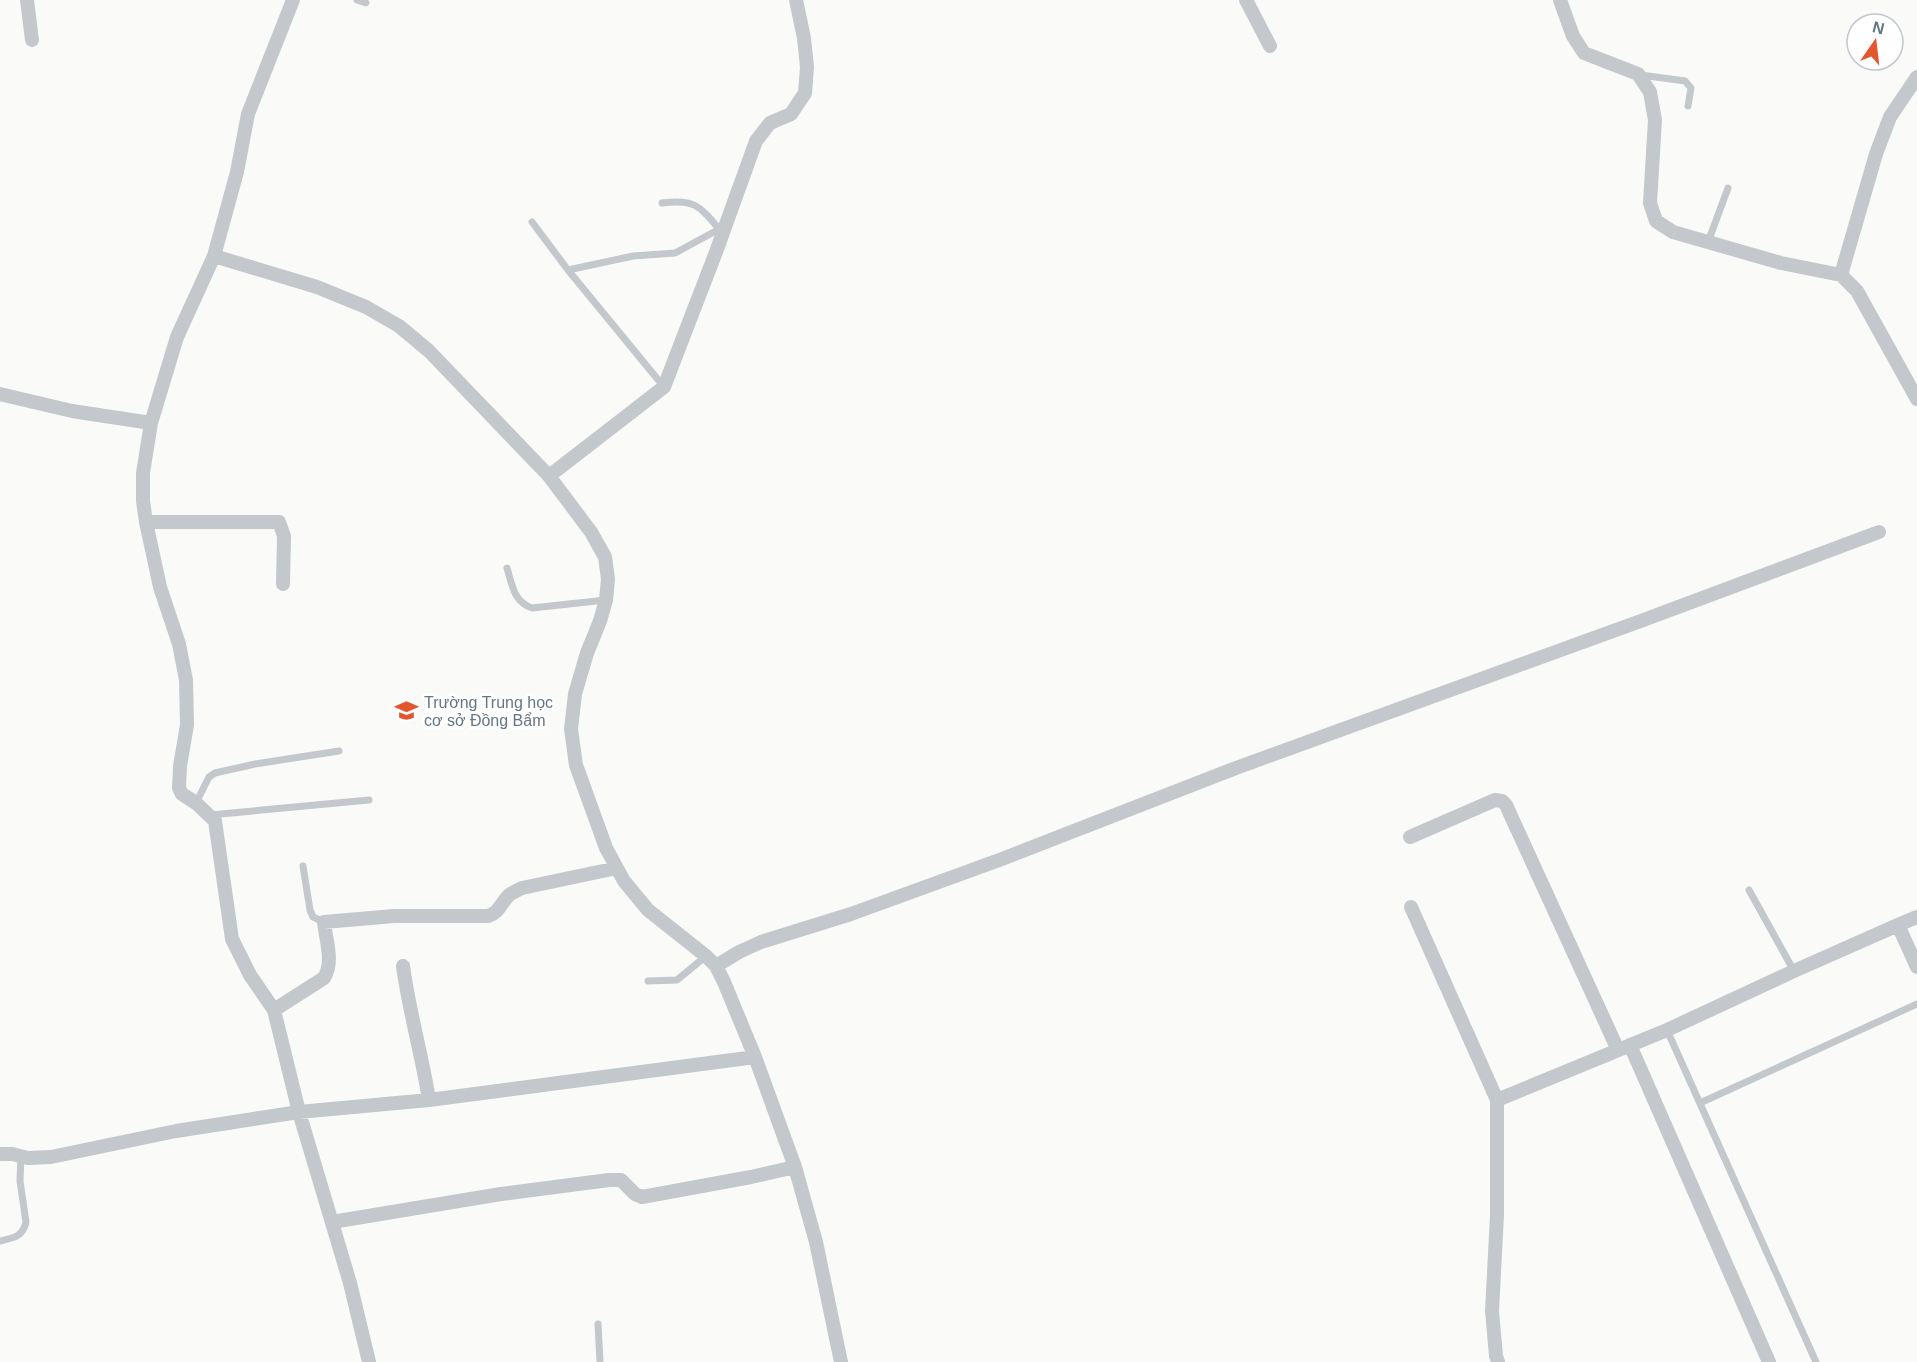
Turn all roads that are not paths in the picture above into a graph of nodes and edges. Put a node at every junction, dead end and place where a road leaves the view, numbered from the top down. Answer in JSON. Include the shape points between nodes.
{"nodes":[{"id":1,"x":27,"y":0,"type":"edge"},
{"id":2,"x":293,"y":0,"type":"edge"},
{"id":3,"x":357,"y":0,"type":"edge"},
{"id":4,"x":796,"y":0,"type":"edge"},
{"id":5,"x":1246,"y":0,"type":"edge"},
{"id":6,"x":1560,"y":0,"type":"edge"},
{"id":7,"x":366,"y":3,"type":"dead end"},
{"id":8,"x":32,"y":40,"type":"dead end"},
{"id":9,"x":1270,"y":46,"type":"dead end"},
{"id":10,"x":1638,"y":74,"type":"junction"},
{"id":11,"x":1917,"y":77,"type":"edge"},
{"id":12,"x":1688,"y":106,"type":"dead end"},
{"id":13,"x":1728,"y":188,"type":"dead end"},
{"id":14,"x":662,"y":203,"type":"dead end"},
{"id":15,"x":532,"y":222,"type":"dead end"},
{"id":16,"x":723,"y":227,"type":"junction"},
{"id":17,"x":1708,"y":242,"type":"junction"},
{"id":18,"x":214,"y":256,"type":"junction"},
{"id":19,"x":568,"y":270,"type":"junction"},
{"id":20,"x":1841,"y":275,"type":"junction"},
{"id":21,"x":664,"y":387,"type":"junction"},
{"id":22,"x":0,"y":394,"type":"edge"},
{"id":23,"x":1917,"y":399,"type":"edge"},
{"id":24,"x":150,"y":423,"type":"junction"},
{"id":25,"x":549,"y":476,"type":"junction"},
{"id":26,"x":146,"y":522,"type":"junction"},
{"id":27,"x":1879,"y":532,"type":"dead end"},
{"id":28,"x":507,"y":568,"type":"dead end"},
{"id":29,"x":283,"y":584,"type":"dead end"},
{"id":30,"x":606,"y":600,"type":"junction"},
{"id":31,"x":339,"y":752,"type":"dead end"},
{"id":32,"x":369,"y":800,"type":"dead end"},
{"id":33,"x":196,"y":803,"type":"junction"},
{"id":34,"x":210,"y":814,"type":"junction"},
{"id":35,"x":1410,"y":837,"type":"dead end"},
{"id":36,"x":303,"y":866,"type":"dead end"},
{"id":37,"x":617,"y":868,"type":"junction"},
{"id":38,"x":1749,"y":890,"type":"dead end"},
{"id":39,"x":1412,"y":907,"type":"dead end"},
{"id":40,"x":1917,"y":917,"type":"edge"},
{"id":41,"x":324,"y":922,"type":"junction"},
{"id":42,"x":1898,"y":925,"type":"junction"},
{"id":43,"x":711,"y":961,"type":"junction"},
{"id":44,"x":403,"y":966,"type":"dead end"},
{"id":45,"x":1917,"y":967,"type":"edge"},
{"id":46,"x":1794,"y":970,"type":"junction"},
{"id":47,"x":648,"y":981,"type":"dead end"},
{"id":48,"x":1917,"y":1004,"type":"edge"},
{"id":49,"x":274,"y":1010,"type":"junction"},
{"id":50,"x":1667,"y":1030,"type":"junction"},
{"id":51,"x":1624,"y":1048,"type":"junction"},
{"id":52,"x":755,"y":1057,"type":"junction"},
{"id":53,"x":429,"y":1100,"type":"junction"},
{"id":54,"x":1497,"y":1100,"type":"junction"},
{"id":55,"x":1700,"y":1103,"type":"junction"},
{"id":56,"x":299,"y":1112,"type":"junction"},
{"id":57,"x":0,"y":1154,"type":"edge"},
{"id":58,"x":21,"y":1156,"type":"junction"},
{"id":59,"x":795,"y":1167,"type":"junction"},
{"id":60,"x":332,"y":1222,"type":"junction"},
{"id":61,"x":0,"y":1241,"type":"edge"},
{"id":62,"x":598,"y":1324,"type":"dead end"},
{"id":63,"x":369,"y":1362,"type":"edge"},
{"id":64,"x":600,"y":1362,"type":"edge"},
{"id":65,"x":841,"y":1362,"type":"edge"},
{"id":66,"x":1498,"y":1362,"type":"edge"},
{"id":67,"x":1769,"y":1362,"type":"edge"},
{"id":68,"x":1816,"y":1362,"type":"edge"}],
"edges":[{"from":1,"to":8,"type":"street"},
{"from":2,"to":18,"type":"street","via":[[248,114]]},
{"from":3,"to":7,"type":"lane"},
{"from":4,"to":16,"type":"street","via":[[807,67],[805,93],[790,114],[770,123],[756,141]]},
{"from":5,"to":9,"type":"street"},
{"from":6,"to":10,"type":"street","via":[[1573,36],[1584,53]]},
{"from":10,"to":12,"type":"lane","via":[[1685,81],[1691,88]]},
{"from":10,"to":17,"type":"street","via":[[1650,92],[1655,120],[1650,203],[1656,221],[1673,232]]},
{"from":11,"to":20,"type":"street","via":[[1890,117]]},
{"from":13,"to":17,"type":"lane"},
{"from":14,"to":16,"type":"lane","via":[[693,203]]},
{"from":15,"to":19,"type":"lane"},
{"from":16,"to":19,"type":"lane","via":[[675,253],[633,256]]},
{"from":16,"to":21,"type":"street"},
{"from":17,"to":20,"type":"street","via":[[1791,266]]},
{"from":18,"to":24,"type":"street","via":[[177,337]]},
{"from":18,"to":25,"type":"street","via":[[317,287],[399,326],[429,351]]},
{"from":19,"to":21,"type":"lane"},
{"from":20,"to":23,"type":"street","via":[[1857,291]]},
{"from":21,"to":25,"type":"street"},
{"from":22,"to":24,"type":"street","via":[[72,411]]},
{"from":24,"to":26,"type":"street","via":[[143,473]]},
{"from":25,"to":30,"type":"street","via":[[605,557]]},
{"from":26,"to":29,"type":"street","via":[[279,522],[284,536]]},
{"from":26,"to":33,"type":"street","via":[[186,680],[187,725],[179,788]]},
{"from":27,"to":43,"type":"street","via":[[1246,764],[1002,859]]},
{"from":28,"to":30,"type":"lane","via":[[514,593],[525,606]]},
{"from":30,"to":37,"type":"street","via":[[586,653],[571,729],[576,765]]},
{"from":31,"to":33,"type":"lane","via":[[215,773]]},
{"from":32,"to":34,"type":"lane"},
{"from":33,"to":34,"type":"street"},
{"from":34,"to":49,"type":"street","via":[[218,828],[232,939]]},
{"from":35,"to":51,"type":"street","via":[[1495,800],[1502,801]]},
{"from":36,"to":41,"type":"lane","via":[[310,910]]},
{"from":37,"to":41,"type":"street","via":[[522,888],[488,916],[403,915]]},
{"from":37,"to":43,"type":"street","via":[[648,910]]},
{"from":38,"to":46,"type":"lane"},
{"from":39,"to":54,"type":"street"},
{"from":40,"to":42,"type":"street"},
{"from":41,"to":49,"type":"street","via":[[330,964],[324,978]]},
{"from":42,"to":45,"type":"street"},
{"from":42,"to":46,"type":"street"},
{"from":43,"to":47,"type":"lane","via":[[677,980]]},
{"from":43,"to":52,"type":"street"},
{"from":44,"to":53,"type":"street"},
{"from":46,"to":50,"type":"street"},
{"from":48,"to":55,"type":"lane"},
{"from":49,"to":56,"type":"street"},
{"from":50,"to":51,"type":"street"},
{"from":50,"to":55,"type":"lane"},
{"from":51,"to":54,"type":"street"},
{"from":51,"to":67,"type":"street"},
{"from":52,"to":53,"type":"street"},
{"from":52,"to":59,"type":"street"},
{"from":53,"to":56,"type":"street"},
{"from":54,"to":66,"type":"street","via":[[1498,1203],[1492,1311]]},
{"from":55,"to":68,"type":"lane"},
{"from":56,"to":58,"type":"street","via":[[176,1131],[51,1157]]},
{"from":56,"to":60,"type":"street"},
{"from":57,"to":58,"type":"street"},
{"from":58,"to":61,"type":"lane","via":[[26,1222],[22,1233]]},
{"from":59,"to":60,"type":"street","via":[[642,1197],[624,1182],[609,1180]]},
{"from":59,"to":65,"type":"street","via":[[816,1242]]},
{"from":60,"to":63,"type":"street"},
{"from":62,"to":64,"type":"lane"}]}
